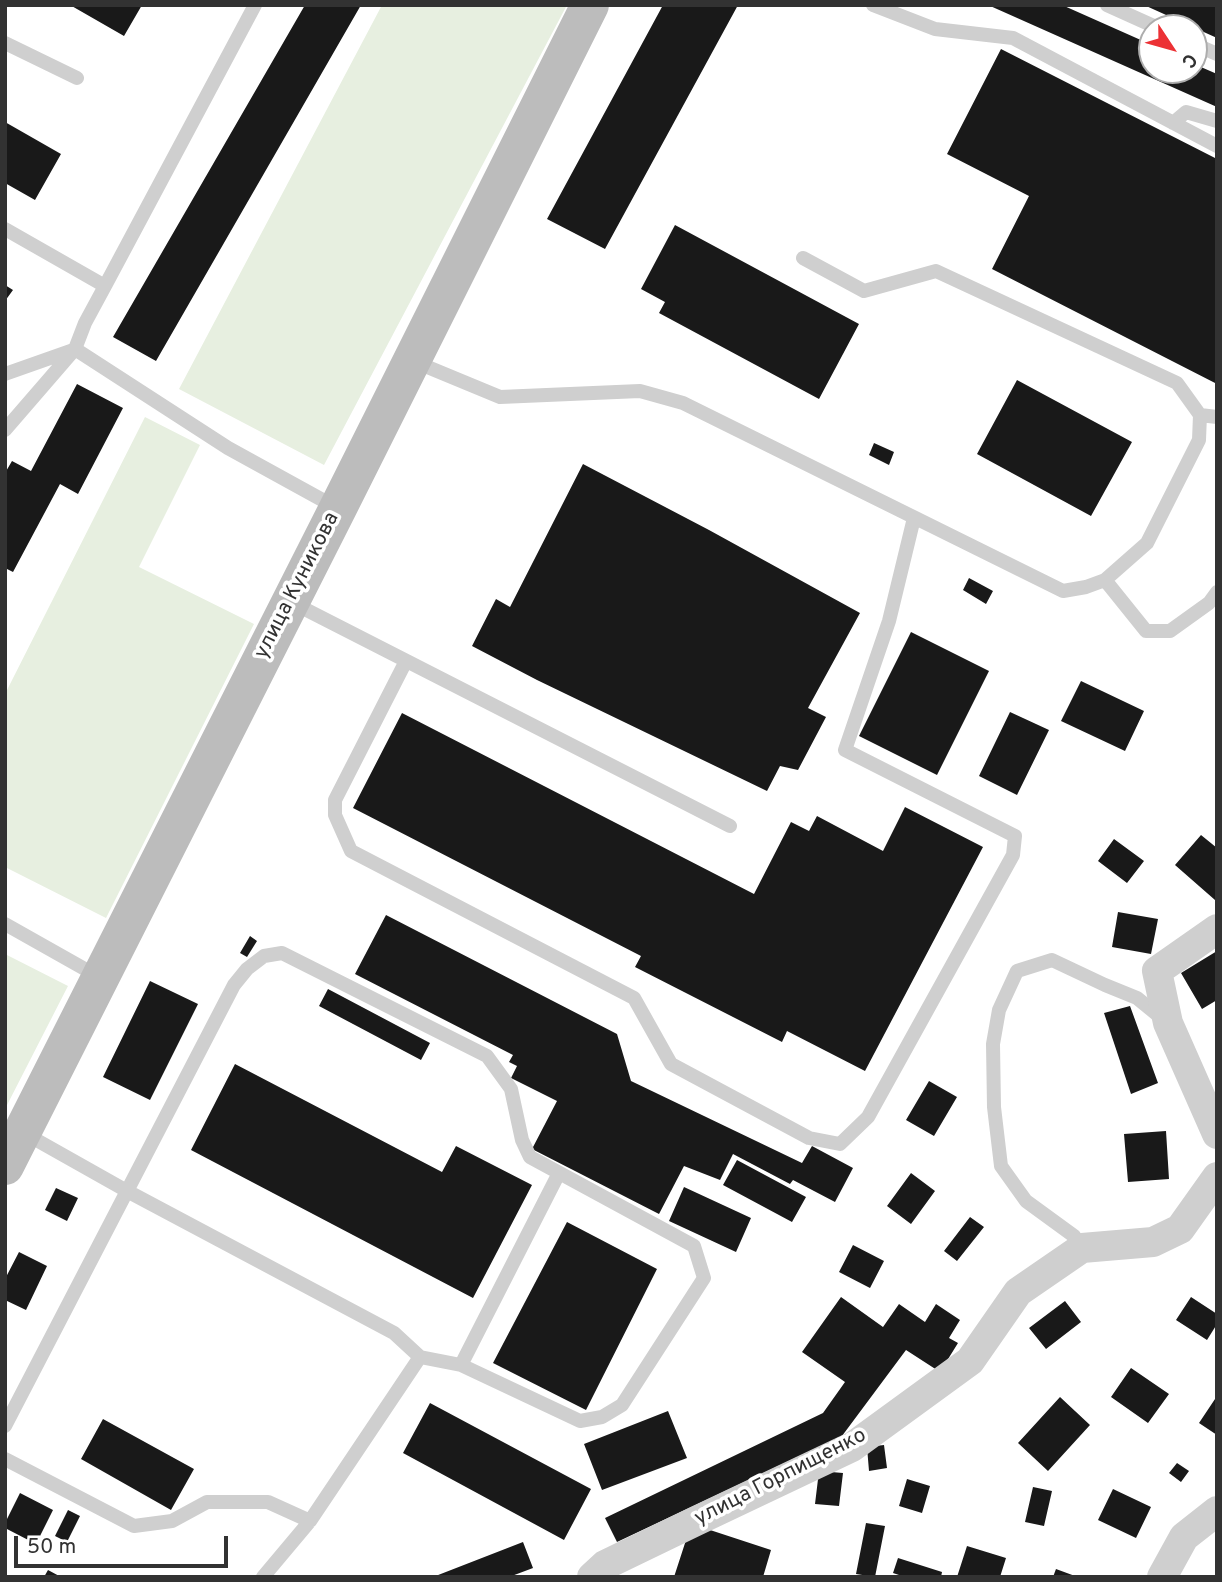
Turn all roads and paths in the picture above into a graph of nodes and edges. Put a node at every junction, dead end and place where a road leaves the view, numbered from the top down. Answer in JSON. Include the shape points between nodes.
{"nodes":[{"id":1,"x":254,"y":5,"type":"edge"},
{"id":2,"x":590,"y":5,"type":"edge"},
{"id":3,"x":873,"y":5,"type":"edge"},
{"id":4,"x":1107,"y":5,"type":"edge"},
{"id":5,"x":1138,"y":19,"type":"edge"},
{"id":6,"x":5,"y":43,"type":"edge"},
{"id":7,"x":77,"y":78,"type":"dead end"},
{"id":8,"x":1217,"y":121,"type":"edge"},
{"id":9,"x":1172,"y":123,"type":"junction"},
{"id":10,"x":1217,"y":146,"type":"edge"},
{"id":11,"x":5,"y":229,"type":"edge"},
{"id":12,"x":803,"y":258,"type":"dead end"},
{"id":13,"x":105,"y":286,"type":"junction"},
{"id":14,"x":75,"y":349,"type":"junction"},
{"id":15,"x":412,"y":361,"type":"junction"},
{"id":16,"x":5,"y":374,"type":"edge"},
{"id":17,"x":1199,"y":415,"type":"junction"},
{"id":18,"x":1217,"y":418,"type":"edge"},
{"id":19,"x":5,"y":430,"type":"edge"},
{"id":20,"x":338,"y":508,"type":"junction"},
{"id":21,"x":915,"y":518,"type":"junction"},
{"id":22,"x":1105,"y":580,"type":"junction"},
{"id":23,"x":1217,"y":592,"type":"edge"},
{"id":24,"x":290,"y":601,"type":"junction"},
{"id":25,"x":406,"y":661,"type":"junction"},
{"id":26,"x":730,"y":826,"type":"dead end"},
{"id":27,"x":5,"y":924,"type":"edge"},
{"id":28,"x":1217,"y":929,"type":"edge"},
{"id":29,"x":100,"y":978,"type":"junction"},
{"id":30,"x":1168,"y":1023,"type":"junction"},
{"id":31,"x":22,"y":1132,"type":"junction"},
{"id":32,"x":1217,"y":1133,"type":"edge"},
{"id":33,"x":5,"y":1166,"type":"edge"},
{"id":34,"x":559,"y":1173,"type":"junction"},
{"id":35,"x":1217,"y":1177,"type":"edge"},
{"id":36,"x":127,"y":1191,"type":"junction"},
{"id":37,"x":1082,"y":1248,"type":"junction"},
{"id":38,"x":420,"y":1357,"type":"junction"},
{"id":39,"x":460,"y":1365,"type":"junction"},
{"id":40,"x":5,"y":1426,"type":"edge"},
{"id":41,"x":5,"y":1459,"type":"edge"},
{"id":42,"x":1217,"y":1511,"type":"edge"},
{"id":43,"x":310,"y":1521,"type":"junction"},
{"id":44,"x":263,"y":1577,"type":"edge"},
{"id":45,"x":592,"y":1577,"type":"edge"},
{"id":46,"x":1162,"y":1577,"type":"edge"}],
"edges":[{"from":1,"to":13,"type":"lane"},
{"from":2,"to":15,"type":"street","name":"улица Куникова"},
{"from":3,"to":9,"type":"lane","via":[[935,29],[1013,38]]},
{"from":4,"to":5,"type":"lane"},
{"from":6,"to":7,"type":"lane"},
{"from":8,"to":9,"type":"lane","via":[[1186,112]]},
{"from":9,"to":10,"type":"lane"},
{"from":11,"to":13,"type":"lane"},
{"from":12,"to":17,"type":"lane","via":[[864,291],[936,271],[1177,383]]},
{"from":13,"to":14,"type":"lane"},
{"from":14,"to":16,"type":"lane"},
{"from":14,"to":19,"type":"lane"},
{"from":14,"to":20,"type":"lane","via":[[228,448]]},
{"from":15,"to":20,"type":"street","name":"улица Куникова"},
{"from":15,"to":21,"type":"lane","via":[[499,397],[640,391],[683,403]]},
{"from":17,"to":18,"type":"lane"},
{"from":17,"to":22,"type":"lane","via":[[1199,440],[1147,543]]},
{"from":20,"to":24,"type":"street","name":"улица Куникова"},
{"from":21,"to":22,"type":"lane","via":[[1063,591]]},
{"from":21,"to":25,"type":"lane","via":[[889,621],[845,750],[1015,836],[1013,855],[868,1117],[840,1144],[808,1138],[671,1064],[634,998],[351,851],[335,814],[335,800]]},
{"from":22,"to":23,"type":"lane","via":[[1146,631],[1170,631]]},
{"from":24,"to":25,"type":"lane"},
{"from":24,"to":29,"type":"street","name":"улица Куникова"},
{"from":25,"to":26,"type":"lane"},
{"from":27,"to":29,"type":"lane"},
{"from":28,"to":30,"type":"street","via":[[1157,971]]},
{"from":29,"to":31,"type":"street","name":"улица Куникова"},
{"from":30,"to":32,"type":"street"},
{"from":30,"to":37,"type":"lane","via":[[1137,998],[1052,960],[1017,971],[999,1010],[993,1044],[1001,1166],[1026,1201]]},
{"from":31,"to":33,"type":"street","name":"улица Куникова"},
{"from":31,"to":36,"type":"lane"},
{"from":34,"to":36,"type":"lane","via":[[530,1157],[511,1089],[487,1056],[282,953],[264,956],[233,985]]},
{"from":34,"to":39,"type":"lane"},
{"from":34,"to":39,"type":"lane","via":[[694,1246],[704,1278],[622,1405],[602,1417],[580,1421]]},
{"from":35,"to":37,"type":"street","name":"улица Горпищенко","via":[[1180,1229],[1153,1242]]},
{"from":36,"to":38,"type":"lane","via":[[394,1333]]},
{"from":36,"to":40,"type":"lane"},
{"from":37,"to":45,"type":"street","name":"улица Горпищенко","via":[[1018,1292],[970,1361],[852,1447],[606,1565]]},
{"from":38,"to":39,"type":"lane"},
{"from":38,"to":43,"type":"lane"},
{"from":41,"to":43,"type":"lane","via":[[134,1526],[172,1521],[207,1502],[268,1502]]},
{"from":42,"to":46,"type":"street","via":[[1184,1537]]},
{"from":43,"to":44,"type":"lane"}]}
